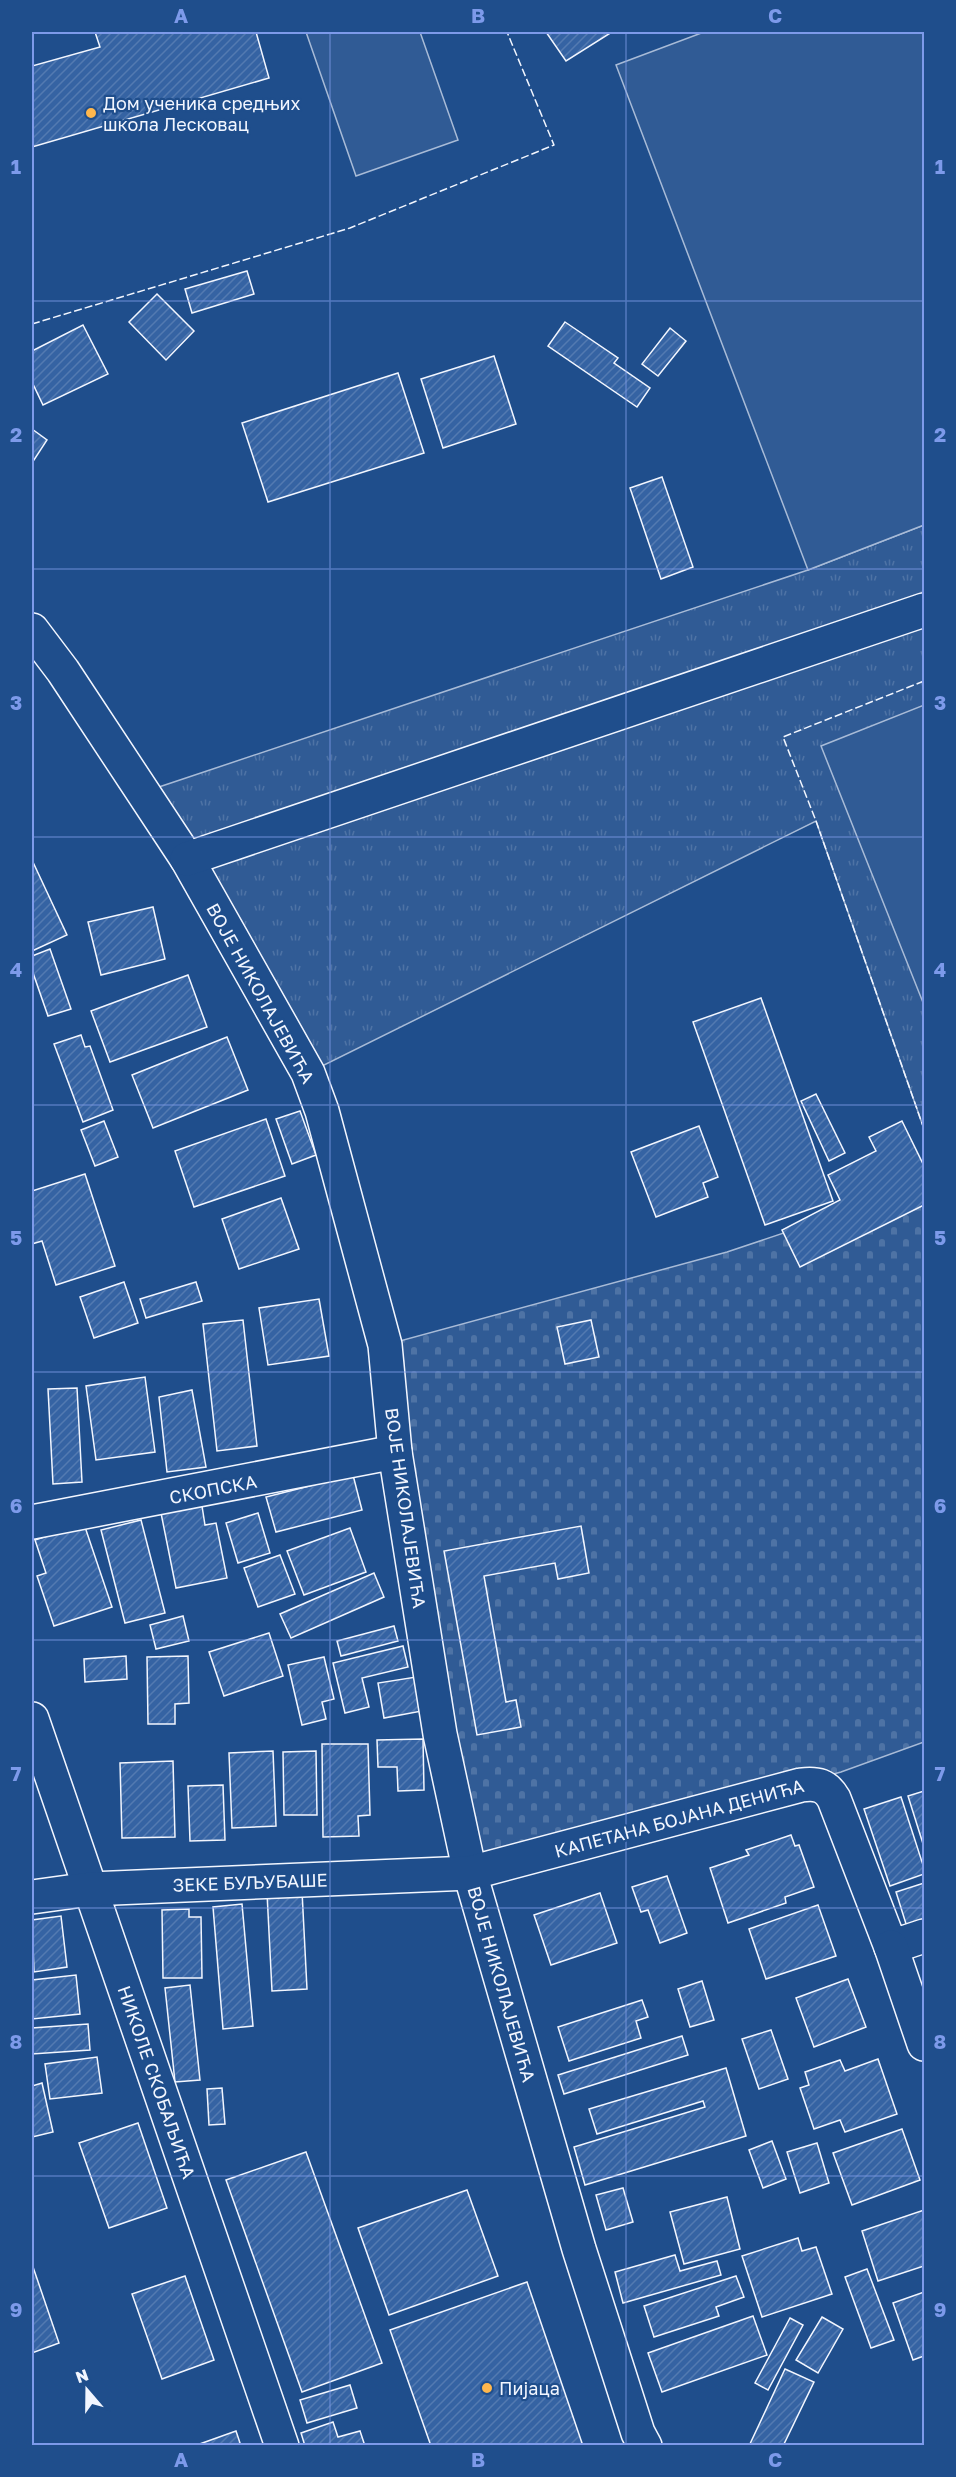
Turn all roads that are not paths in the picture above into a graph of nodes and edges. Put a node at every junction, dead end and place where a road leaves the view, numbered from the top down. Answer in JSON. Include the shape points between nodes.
{"nodes":[{"id":1,"x":924,"y":610,"type":"edge"},
{"id":2,"x":32,"y":630,"type":"edge"},
{"id":3,"x":187,"y":859,"type":"junction"},
{"id":4,"x":395,"y":1452,"type":"junction"},
{"id":5,"x":32,"y":1522,"type":"edge"},
{"id":6,"x":34,"y":1736,"type":"edge"},
{"id":7,"x":470,"y":1873,"type":"junction"},
{"id":8,"x":90,"y":1888,"type":"junction"},
{"id":9,"x":32,"y":1897,"type":"edge"},
{"id":10,"x":924,"y":1936,"type":"edge"},
{"id":11,"x":891,"y":1947,"type":"junction"},
{"id":12,"x":924,"y":2044,"type":"edge"},
{"id":13,"x":282,"y":2445,"type":"edge"},
{"id":14,"x":645,"y":2445,"type":"edge"}],
"edges":[{"from":1,"to":3,"type":"street"},
{"from":2,"to":3,"type":"street","name":"ВОЈЕ НИКОЛАЈЕВИЋА","via":[[63,670]]},
{"from":3,"to":4,"type":"street","name":"ВОЈЕ НИКОЛАЈЕВИЋА","via":[[308,1072],[322,1111],[385,1345]]},
{"from":4,"to":5,"type":"street","name":"СКОПСКА"},
{"from":4,"to":7,"type":"street","name":"ВОЈЕ НИКОЛАЈЕВИЋА","via":[[440,1734]]},
{"from":6,"to":8,"type":"street","name":"НИКОЛЕ СКОБАЉИЋА"},
{"from":7,"to":8,"type":"street","name":"ЗЕКЕ БУЉУБАШЕ"},
{"from":7,"to":11,"type":"street","name":"КАПЕТАНА БОЈАНА ДЕНИЋА","via":[[815,1783],[828,1789],[834,1799]]},
{"from":7,"to":14,"type":"street","name":"ВОЈЕ НИКОЛАЈЕВИЋА","via":[[579,2249]]},
{"from":8,"to":9,"type":"street","name":"ЗЕКЕ БУЉУБАШЕ"},
{"from":8,"to":13,"type":"street","name":"НИКОЛЕ СКОБАЉИЋА"},
{"from":10,"to":11,"type":"street"},
{"from":11,"to":12,"type":"street"}]}
